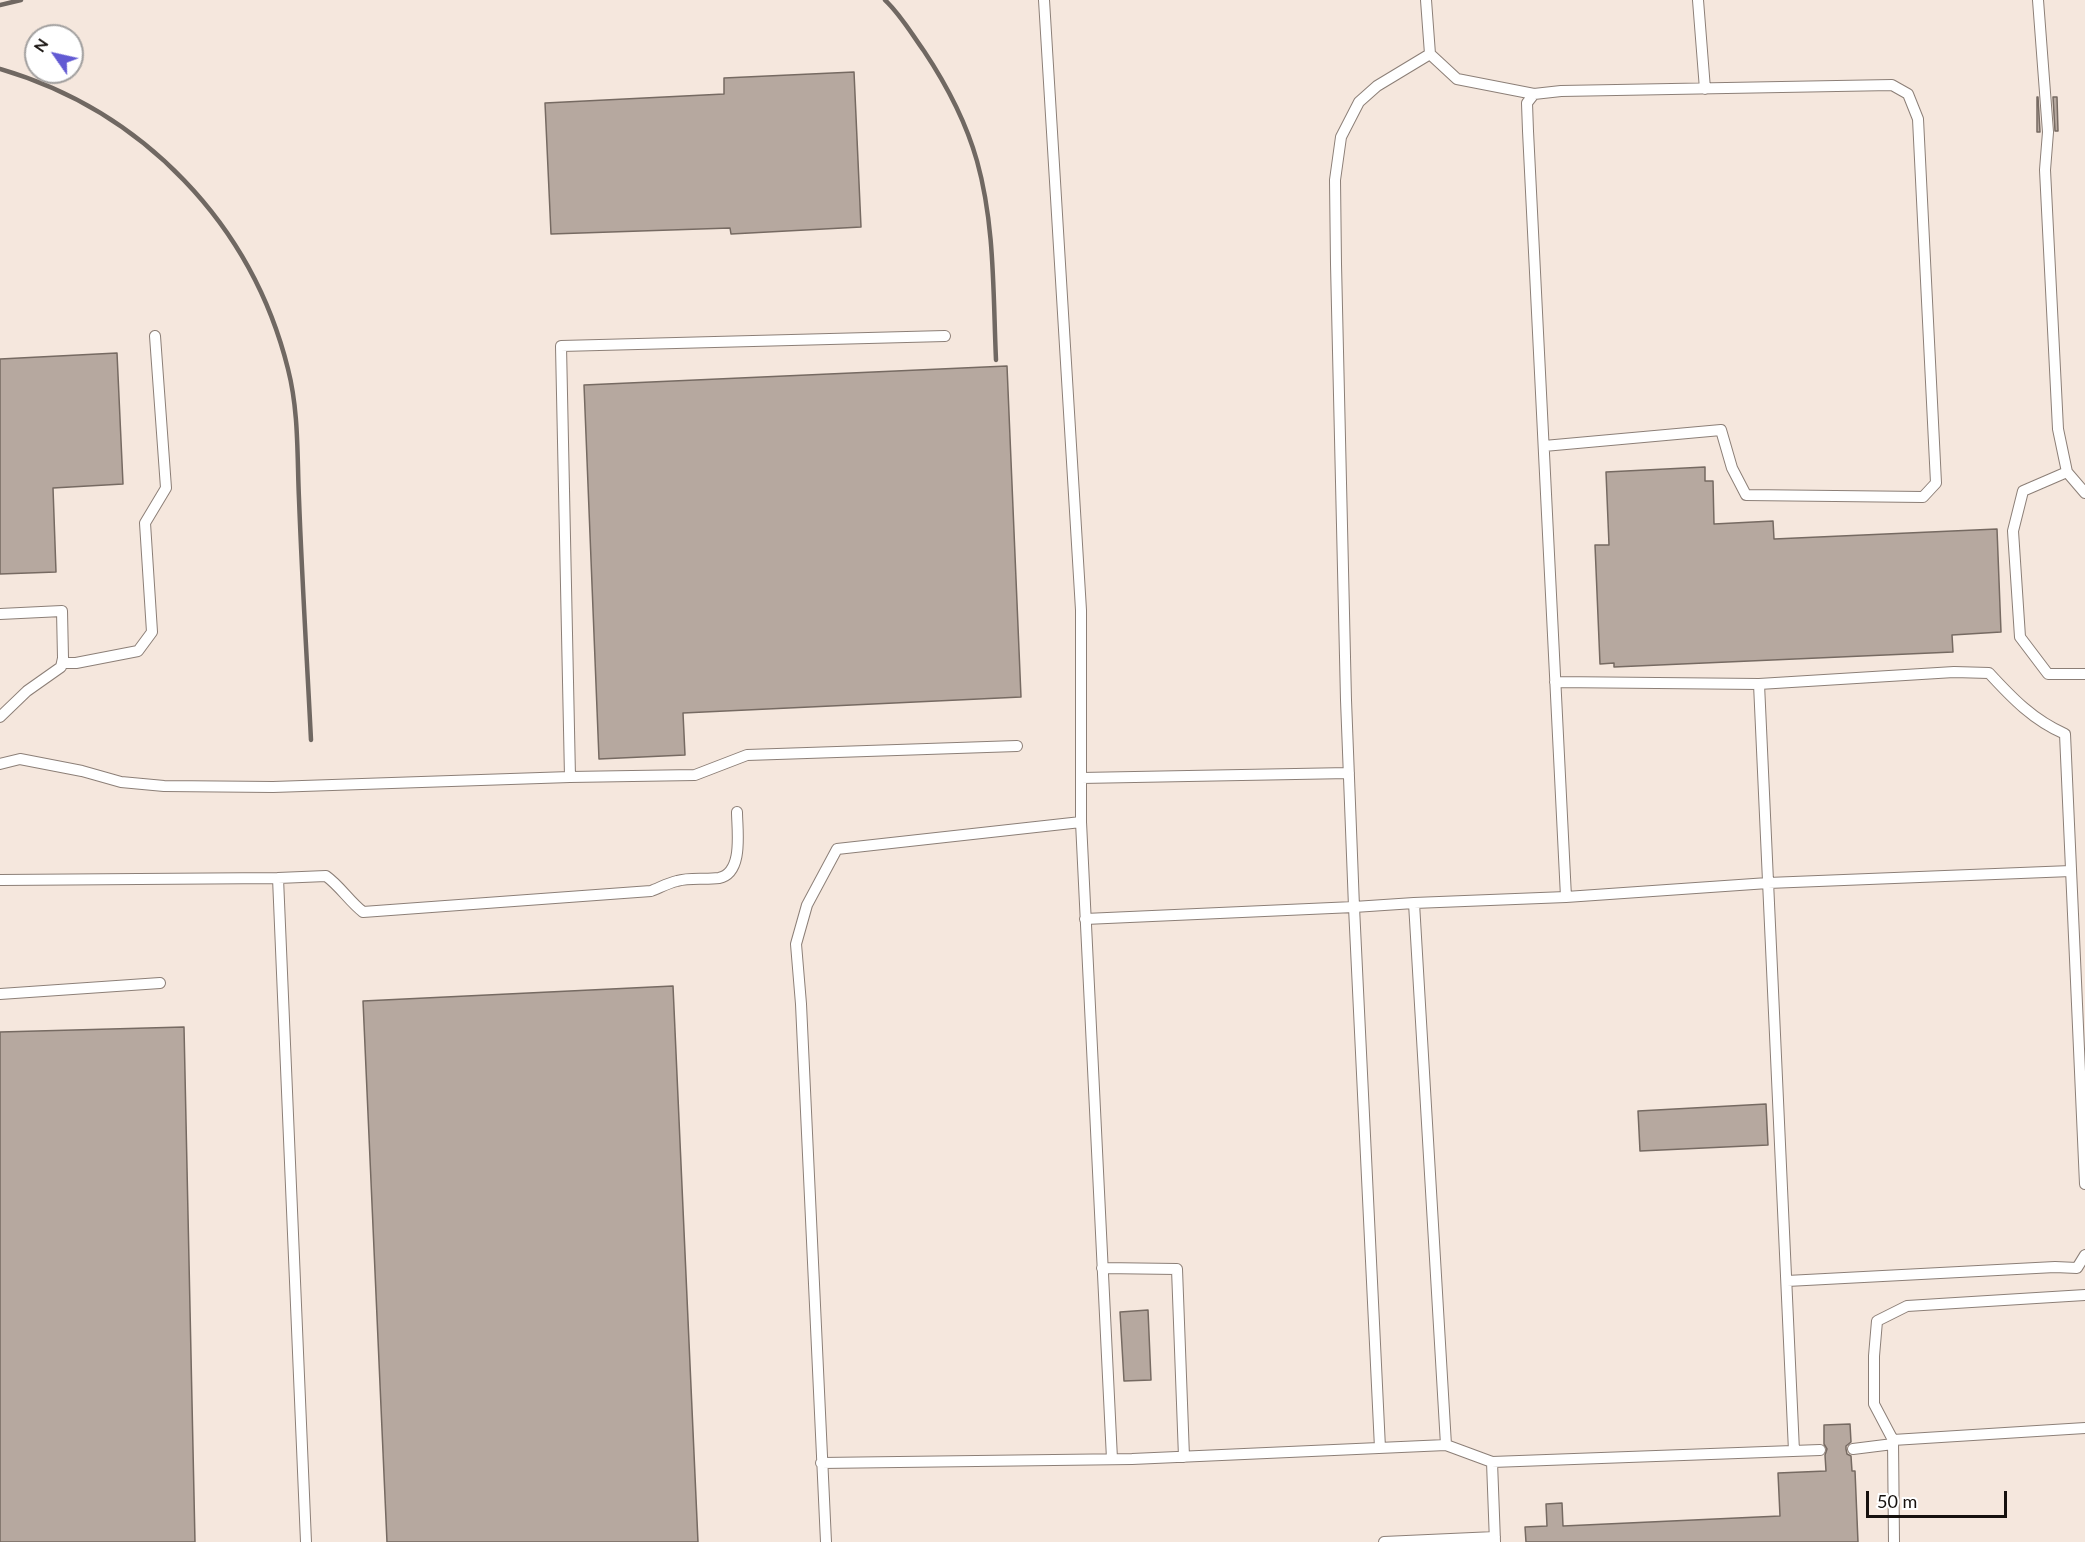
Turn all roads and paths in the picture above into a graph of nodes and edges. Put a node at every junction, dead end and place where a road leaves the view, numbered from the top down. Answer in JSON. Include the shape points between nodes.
{"nodes":[{"id":1,"x":1044,"y":0,"type":"edge"},
{"id":2,"x":1426,"y":0,"type":"edge"},
{"id":3,"x":1698,"y":0,"type":"edge"},
{"id":4,"x":2038,"y":0,"type":"edge"},
{"id":5,"x":1430,"y":54,"type":"junction"},
{"id":6,"x":1705,"y":88,"type":"junction"},
{"id":7,"x":1534,"y":94,"type":"junction"},
{"id":8,"x":155,"y":336,"type":"dead end"},
{"id":9,"x":945,"y":336,"type":"dead end"},
{"id":10,"x":1544,"y":446,"type":"junction"},
{"id":11,"x":2067,"y":472,"type":"junction"},
{"id":12,"x":2085,"y":493,"type":"edge"},
{"id":13,"x":0,"y":614,"type":"edge"},
{"id":14,"x":62,"y":663,"type":"junction"},
{"id":15,"x":2085,"y":674,"type":"edge"},
{"id":16,"x":1555,"y":682,"type":"junction"},
{"id":17,"x":1759,"y":684,"type":"junction"},
{"id":18,"x":0,"y":717,"type":"edge"},
{"id":19,"x":1017,"y":746,"type":"dead end"},
{"id":20,"x":0,"y":764,"type":"edge"},
{"id":21,"x":1349,"y":773,"type":"junction"},
{"id":22,"x":570,"y":777,"type":"junction"},
{"id":23,"x":1081,"y":778,"type":"junction"},
{"id":24,"x":737,"y":812,"type":"dead end"},
{"id":25,"x":1081,"y":822,"type":"junction"},
{"id":26,"x":2071,"y":871,"type":"junction"},
{"id":27,"x":278,"y":878,"type":"junction"},
{"id":28,"x":0,"y":880,"type":"edge"},
{"id":29,"x":1768,"y":883,"type":"junction"},
{"id":30,"x":1566,"y":897,"type":"junction"},
{"id":31,"x":1414,"y":903,"type":"junction"},
{"id":32,"x":1354,"y":907,"type":"junction"},
{"id":33,"x":1085,"y":919,"type":"junction"},
{"id":34,"x":160,"y":983,"type":"dead end"},
{"id":35,"x":0,"y":994,"type":"edge"},
{"id":36,"x":2085,"y":1184,"type":"edge"},
{"id":37,"x":2085,"y":1255,"type":"edge"},
{"id":38,"x":1102,"y":1268,"type":"junction"},
{"id":39,"x":1787,"y":1281,"type":"junction"},
{"id":40,"x":2085,"y":1295,"type":"edge"},
{"id":41,"x":2085,"y":1428,"type":"edge"},
{"id":42,"x":1893,"y":1442,"type":"junction"},
{"id":43,"x":1446,"y":1445,"type":"junction"},
{"id":44,"x":1380,"y":1448,"type":"junction"},
{"id":45,"x":1853,"y":1449,"type":"dead end"},
{"id":46,"x":1820,"y":1450,"type":"dead end"},
{"id":47,"x":1794,"y":1451,"type":"junction"},
{"id":48,"x":1184,"y":1457,"type":"junction"},
{"id":49,"x":1112,"y":1459,"type":"junction"},
{"id":50,"x":1492,"y":1462,"type":"junction"},
{"id":51,"x":821,"y":1463,"type":"junction"},
{"id":52,"x":1495,"y":1540,"type":"edge"},
{"id":53,"x":306,"y":1542,"type":"edge"},
{"id":54,"x":826,"y":1542,"type":"edge"},
{"id":55,"x":1384,"y":1542,"type":"edge"},
{"id":56,"x":1894,"y":1542,"type":"edge"}],
"edges":[{"from":1,"to":23,"type":"lane","via":[[1081,610]]},
{"from":2,"to":5,"type":"lane"},
{"from":3,"to":6,"type":"lane"},
{"from":4,"to":11,"type":"lane","via":[[2048,132],[2045,170],[2058,429]]},
{"from":5,"to":7,"type":"lane","via":[[1457,79]]},
{"from":5,"to":21,"type":"lane","via":[[1377,86],[1359,102],[1341,137],[1335,180]]},
{"from":6,"to":7,"type":"lane"},
{"from":6,"to":10,"type":"lane","via":[[1892,86],[1908,94],[1918,119],[1936,483],[1923,497],[1746,495],[1732,468],[1721,430]]},
{"from":7,"to":10,"type":"lane","via":[[1527,103]]},
{"from":8,"to":14,"type":"lane","via":[[166,488],[145,523],[152,632],[138,651]]},
{"from":9,"to":22,"type":"lane","via":[[561,346]]},
{"from":10,"to":16,"type":"lane"},
{"from":11,"to":12,"type":"lane"},
{"from":11,"to":15,"type":"lane","via":[[2023,491],[2013,531],[2020,638],[2048,674]]},
{"from":13,"to":14,"type":"lane","via":[[62,611]]},
{"from":14,"to":18,"type":"lane"},
{"from":16,"to":17,"type":"lane"},
{"from":16,"to":30,"type":"lane"},
{"from":17,"to":26,"type":"lane","via":[[1989,673],[2017,704],[2046,726],[2065,734]]},
{"from":17,"to":29,"type":"lane"},
{"from":19,"to":22,"type":"lane","via":[[747,755],[695,775]]},
{"from":20,"to":22,"type":"lane","via":[[20,759],[121,782],[164,786],[273,787]]},
{"from":21,"to":23,"type":"lane"},
{"from":21,"to":32,"type":"lane"},
{"from":23,"to":25,"type":"lane"},
{"from":24,"to":27,"type":"lane","via":[[737,853],[728,874],[721,878],[678,880],[651,891],[363,912],[326,876]]},
{"from":25,"to":33,"type":"lane"},
{"from":25,"to":51,"type":"lane","via":[[837,849],[807,905],[796,944]]},
{"from":26,"to":29,"type":"lane"},
{"from":26,"to":36,"type":"lane"},
{"from":27,"to":28,"type":"lane"},
{"from":27,"to":53,"type":"lane"},
{"from":29,"to":30,"type":"lane"},
{"from":29,"to":39,"type":"lane"},
{"from":30,"to":31,"type":"lane"},
{"from":31,"to":32,"type":"lane"},
{"from":31,"to":43,"type":"lane"},
{"from":32,"to":33,"type":"lane"},
{"from":32,"to":44,"type":"lane"},
{"from":33,"to":38,"type":"lane"},
{"from":34,"to":35,"type":"lane"},
{"from":37,"to":39,"type":"lane","via":[[2077,1268]]},
{"from":38,"to":48,"type":"lane","via":[[1177,1269]]},
{"from":38,"to":49,"type":"lane"},
{"from":39,"to":47,"type":"lane"},
{"from":40,"to":42,"type":"lane","via":[[1907,1306],[1877,1321],[1874,1404]]},
{"from":41,"to":42,"type":"lane"},
{"from":42,"to":45,"type":"lane"},
{"from":42,"to":56,"type":"lane"},
{"from":43,"to":44,"type":"lane"},
{"from":43,"to":50,"type":"lane"},
{"from":44,"to":48,"type":"lane"},
{"from":46,"to":47,"type":"lane"},
{"from":47,"to":50,"type":"lane"},
{"from":48,"to":49,"type":"lane"},
{"from":49,"to":51,"type":"lane"},
{"from":50,"to":52,"type":"lane"},
{"from":51,"to":54,"type":"lane"},
{"from":52,"to":55,"type":"lane"}]}
